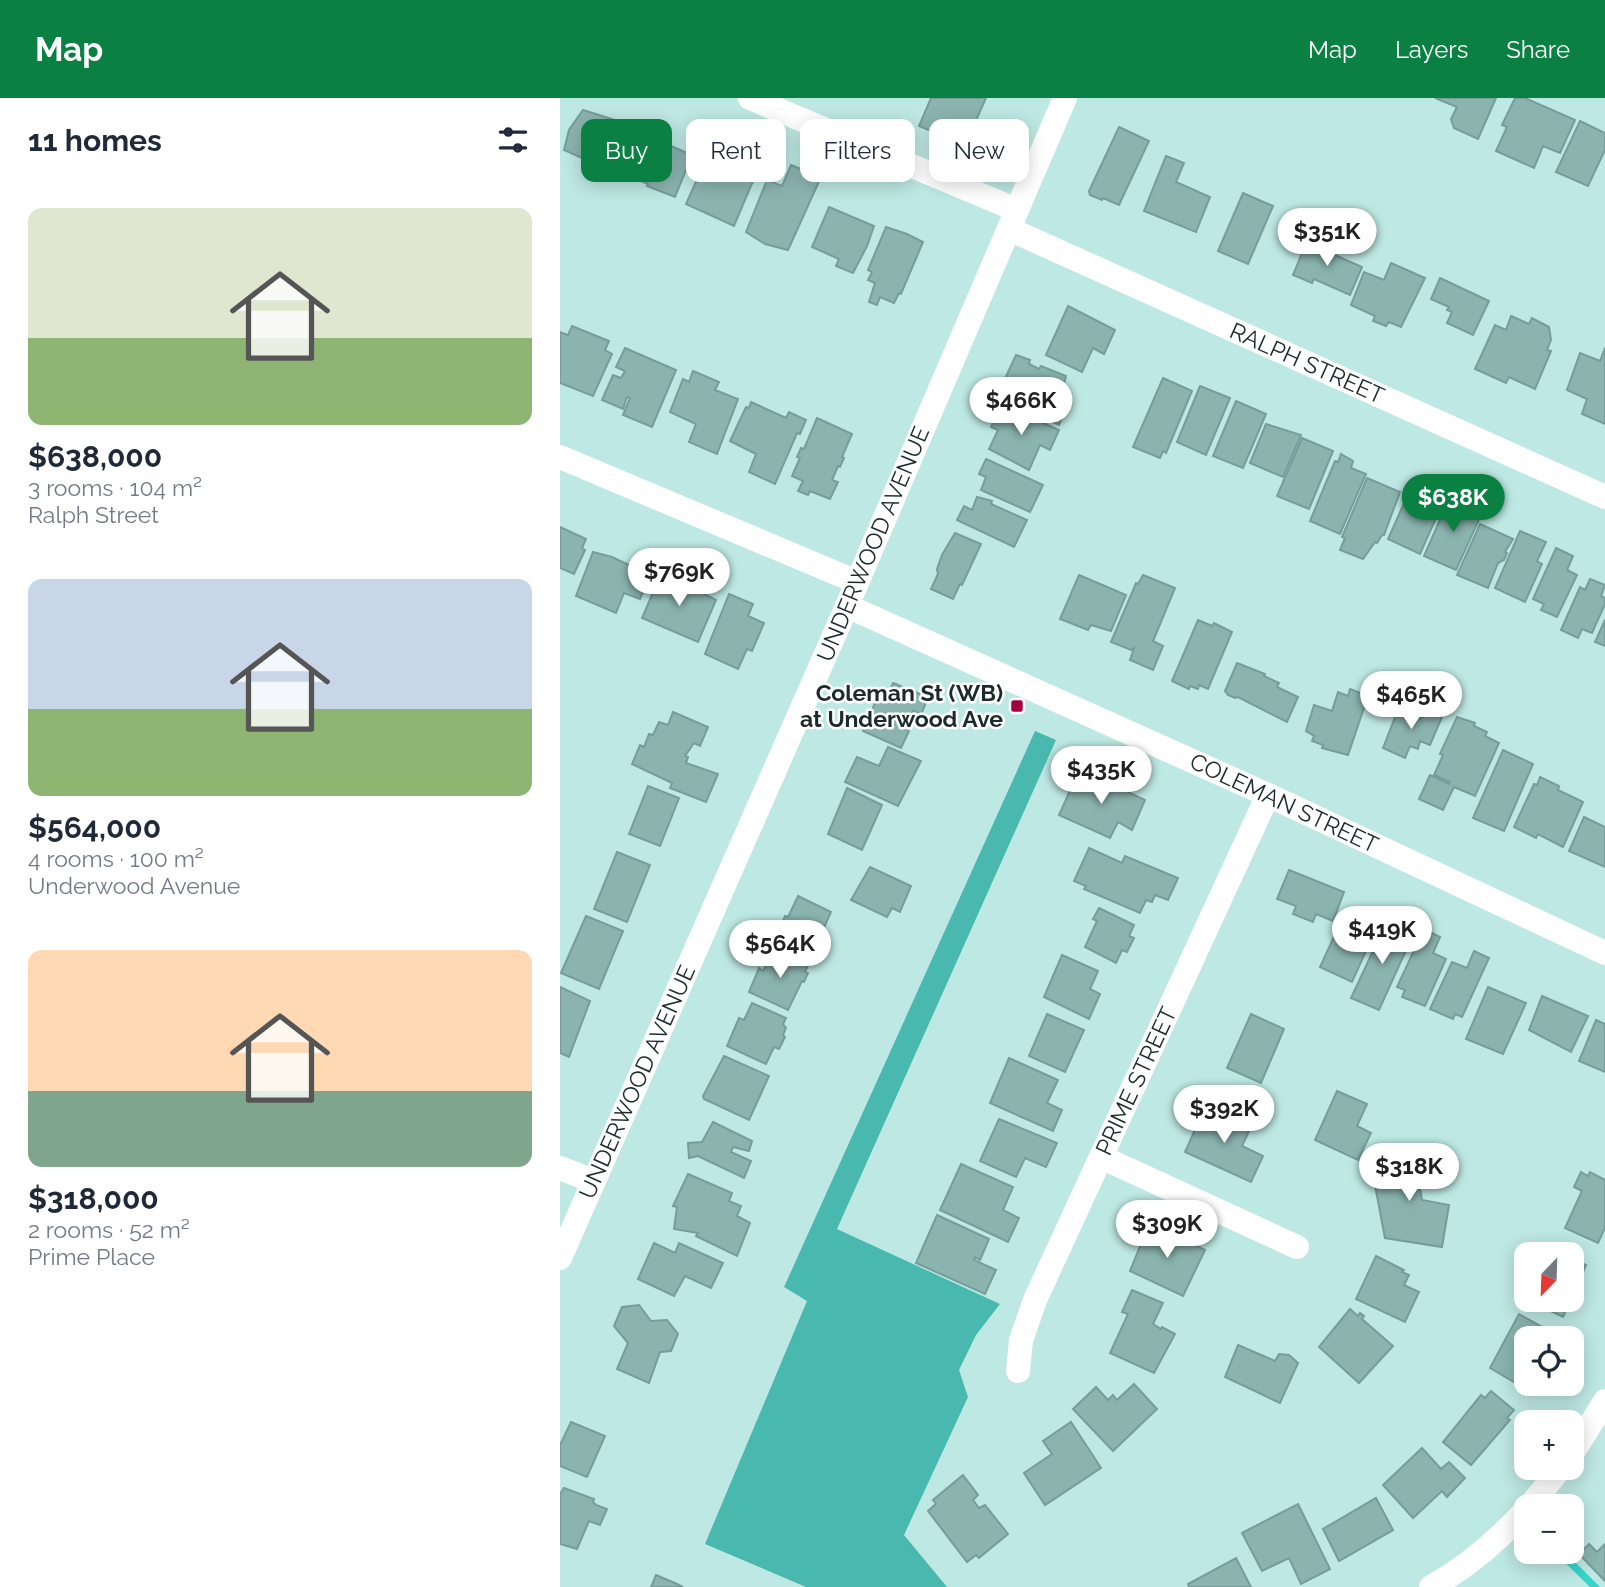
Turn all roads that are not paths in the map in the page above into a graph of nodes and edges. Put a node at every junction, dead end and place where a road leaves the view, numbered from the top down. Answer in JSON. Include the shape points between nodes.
{"nodes":[{"id":1,"x":750,"y":98,"type":"edge"},
{"id":2,"x":1065,"y":98,"type":"edge"},
{"id":3,"x":1013,"y":219,"type":"junction"},
{"id":4,"x":560,"y":457,"type":"edge"},
{"id":5,"x":1605,"y":497,"type":"edge"},
{"id":6,"x":857,"y":582,"type":"junction"},
{"id":7,"x":847,"y":606,"type":"junction"},
{"id":8,"x":1268,"y":794,"type":"junction"},
{"id":9,"x":1605,"y":953,"type":"edge"},
{"id":10,"x":1101,"y":1157,"type":"junction"},
{"id":11,"x":560,"y":1168,"type":"edge"},
{"id":12,"x":593,"y":1181,"type":"junction"},
{"id":13,"x":1297,"y":1247,"type":"dead end"},
{"id":14,"x":560,"y":1258,"type":"edge"},
{"id":15,"x":1018,"y":1371,"type":"dead end"},
{"id":16,"x":1605,"y":1401,"type":"edge"},
{"id":17,"x":1584,"y":1435,"type":"edge"},
{"id":18,"x":1551,"y":1480,"type":"edge"},
{"id":19,"x":1539,"y":1494,"type":"edge"},
{"id":20,"x":1514,"y":1521,"type":"edge"},
{"id":21,"x":1444,"y":1584,"type":"edge"}],
"edges":[{"from":1,"to":3,"type":"street","name":"RALPH STREET"},
{"from":2,"to":3,"type":"street","name":"UNDERWOOD AVENUE"},
{"from":3,"to":5,"type":"street","name":"RALPH STREET"},
{"from":3,"to":6,"type":"street","name":"UNDERWOOD AVENUE"},
{"from":4,"to":6,"type":"street"},
{"from":6,"to":7,"type":"street","name":"UNDERWOOD AVENUE"},
{"from":7,"to":8,"type":"street","name":"COLEMAN STREET"},
{"from":7,"to":12,"type":"street","name":"UNDERWOOD AVENUE"},
{"from":8,"to":9,"type":"street","name":"COLEMAN STREET"},
{"from":8,"to":10,"type":"street","name":"PRIME STREET"},
{"from":10,"to":13,"type":"street"},
{"from":10,"to":15,"type":"street","name":"PRIME STREET","via":[[1026,1323]]},
{"from":11,"to":12,"type":"street"},
{"from":12,"to":14,"type":"street","name":"UNDERWOOD AVENUE"},
{"from":16,"to":17,"type":"street"},
{"from":18,"to":19,"type":"street"},
{"from":20,"to":21,"type":"street"}]}
